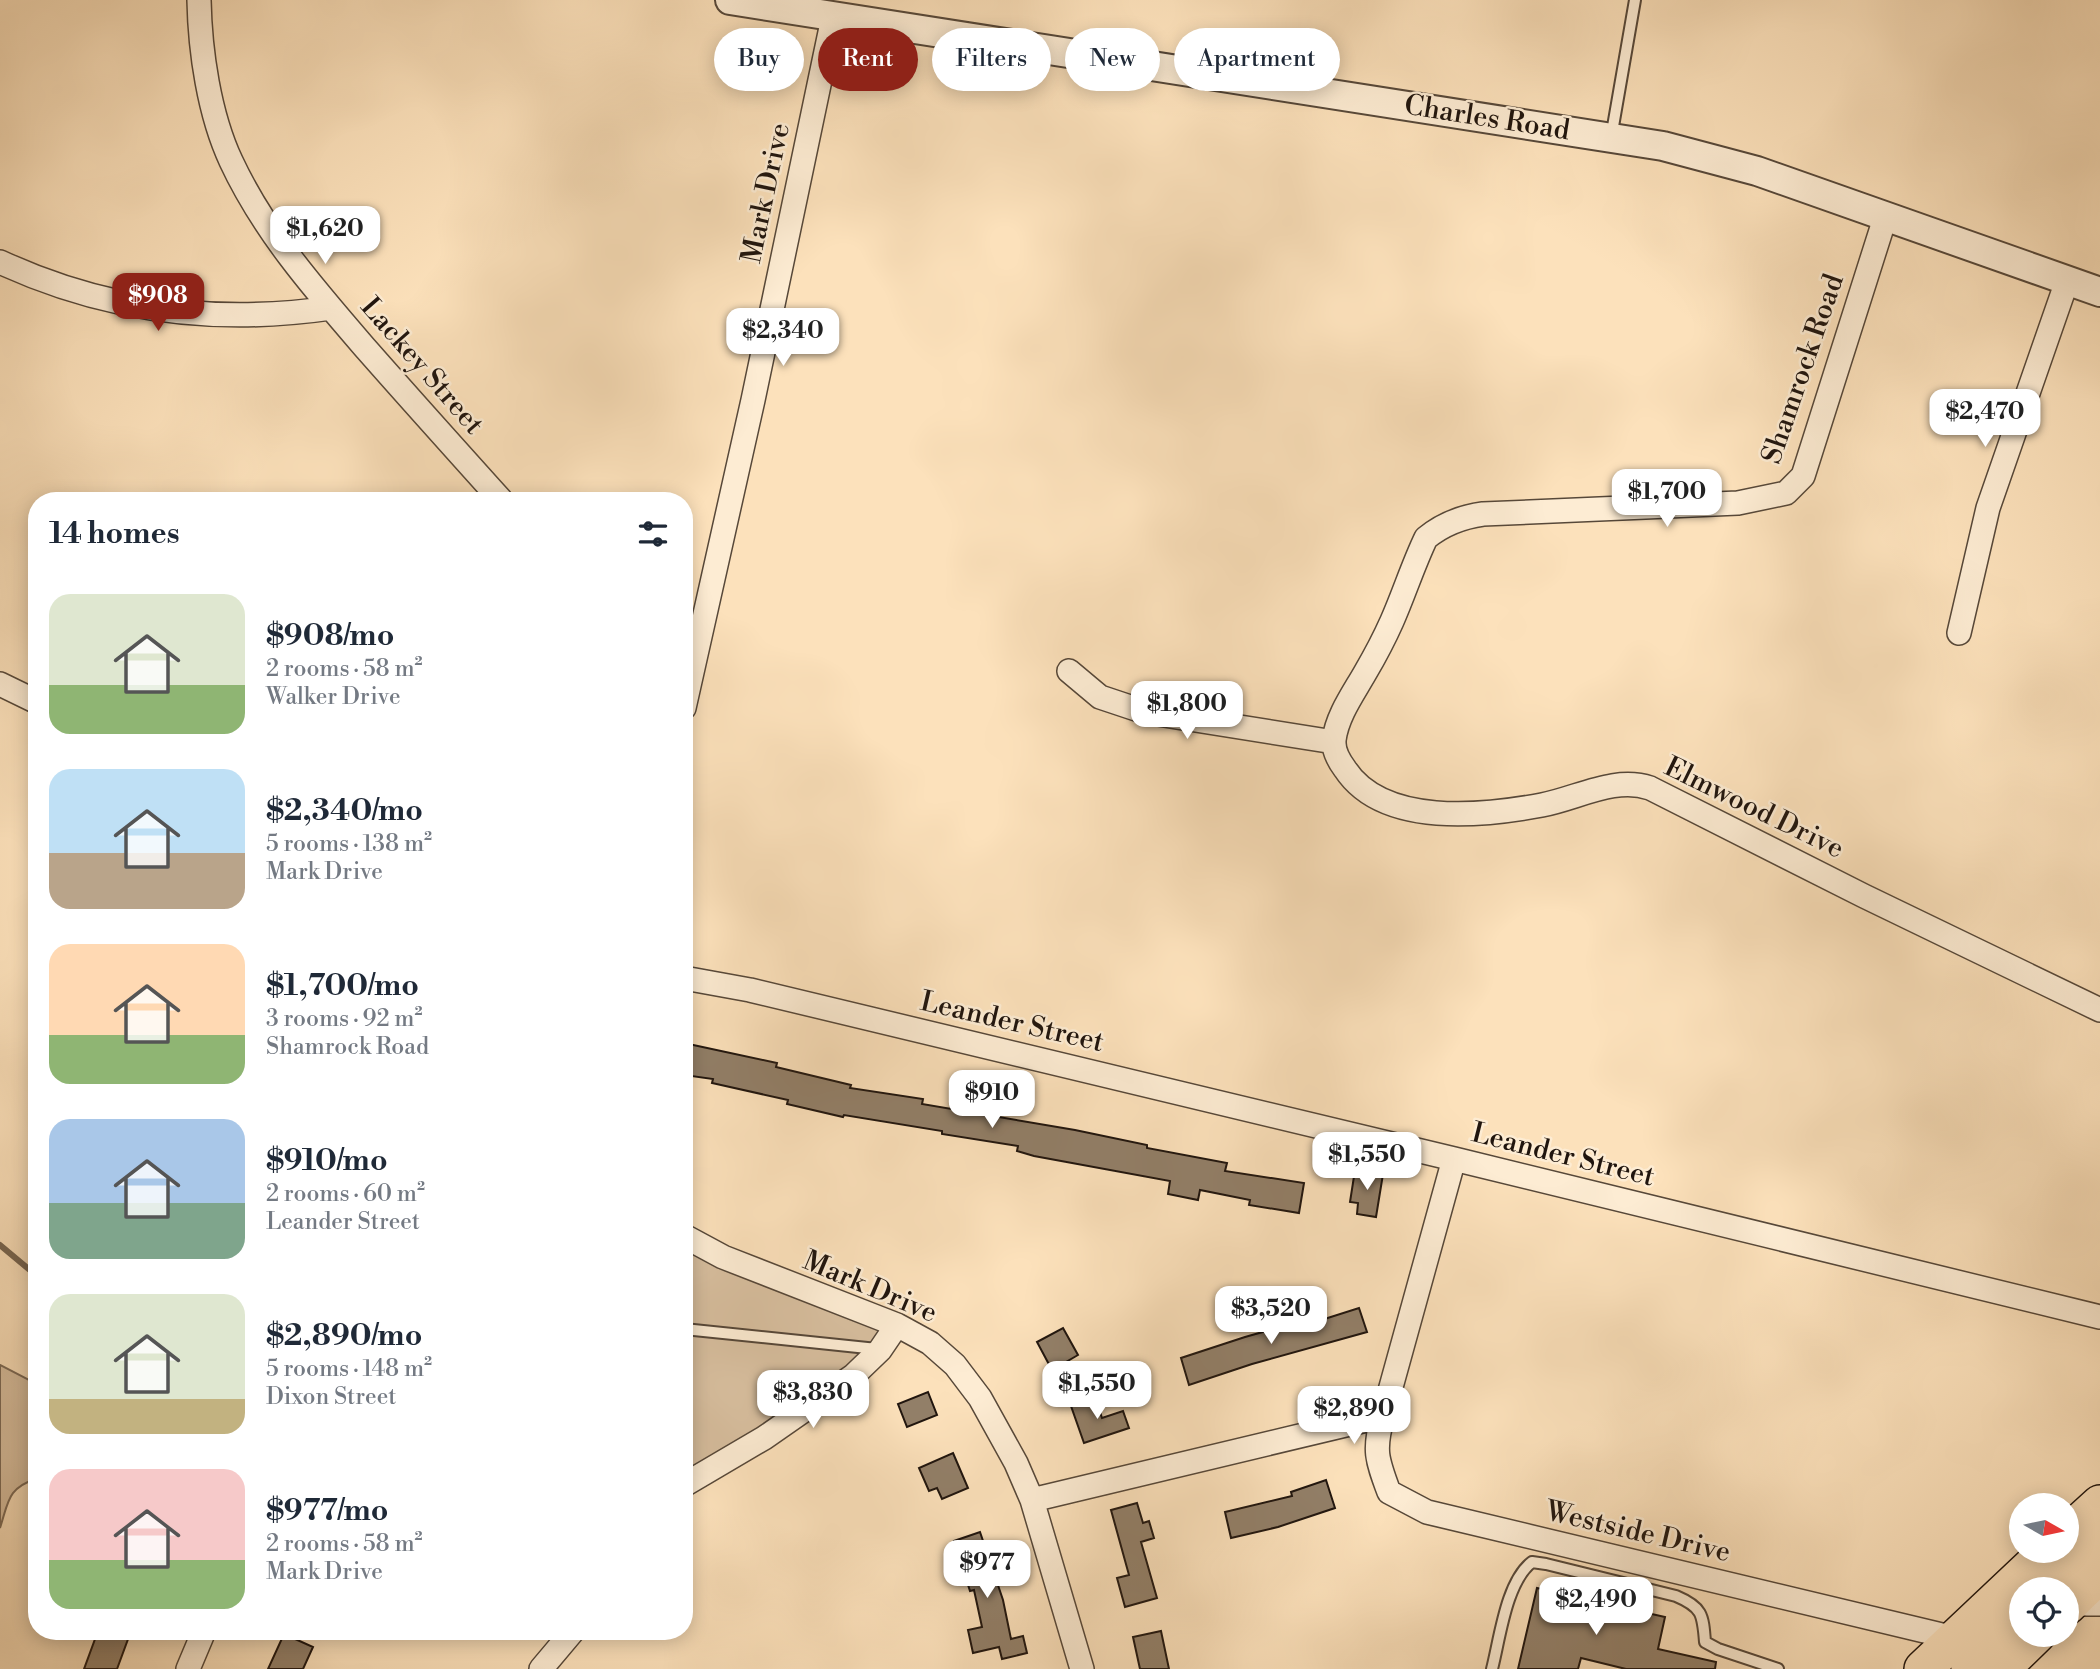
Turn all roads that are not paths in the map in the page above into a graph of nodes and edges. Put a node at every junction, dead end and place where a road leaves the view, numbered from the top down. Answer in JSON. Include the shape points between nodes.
{"nodes":[{"id":1,"x":199,"y":0,"type":"edge"},
{"id":2,"x":1635,"y":0,"type":"edge"},
{"id":3,"x":742,"y":1,"type":"edge"},
{"id":4,"x":833,"y":18,"type":"junction"},
{"id":5,"x":1611,"y":138,"type":"junction"},
{"id":6,"x":1885,"y":218,"type":"junction"},
{"id":7,"x":0,"y":261,"type":"edge"},
{"id":8,"x":2067,"y":281,"type":"junction"},
{"id":9,"x":2100,"y":292,"type":"edge"},
{"id":10,"x":331,"y":308,"type":"junction"},
{"id":11,"x":494,"y":492,"type":"edge"},
{"id":12,"x":1959,"y":633,"type":"dead end"},
{"id":13,"x":693,"y":635,"type":"edge"},
{"id":14,"x":1069,"y":671,"type":"dead end"},
{"id":15,"x":0,"y":684,"type":"edge"},
{"id":16,"x":28,"y":698,"type":"edge"},
{"id":17,"x":1334,"y":742,"type":"junction"},
{"id":18,"x":693,"y":980,"type":"edge"},
{"id":19,"x":2100,"y":1010,"type":"edge"},
{"id":20,"x":1454,"y":1159,"type":"junction"},
{"id":21,"x":693,"y":1241,"type":"edge"},
{"id":22,"x":2100,"y":1318,"type":"edge"},
{"id":23,"x":897,"y":1325,"type":"junction"},
{"id":24,"x":693,"y":1330,"type":"edge"},
{"id":25,"x":880,"y":1350,"type":"junction"},
{"id":26,"x":1383,"y":1416,"type":"junction"},
{"id":27,"x":693,"y":1480,"type":"edge"},
{"id":28,"x":1032,"y":1500,"type":"junction"},
{"id":29,"x":2100,"y":1504,"type":"edge"},
{"id":30,"x":2079,"y":1523,"type":"edge"},
{"id":31,"x":2100,"y":1536,"type":"edge"},
{"id":32,"x":1536,"y":1538,"type":"junction"},
{"id":33,"x":1532,"y":1562,"type":"junction"},
{"id":34,"x":2038,"y":1563,"type":"edge"},
{"id":35,"x":2100,"y":1574,"type":"edge"},
{"id":36,"x":2079,"y":1582,"type":"edge"},
{"id":37,"x":2079,"y":1593,"type":"edge"},
{"id":38,"x":2009,"y":1625,"type":"edge"},
{"id":39,"x":200,"y":1640,"type":"edge"},
{"id":40,"x":565,"y":1640,"type":"edge"},
{"id":41,"x":2024,"y":1647,"type":"edge"},
{"id":42,"x":1962,"y":1653,"type":"edge"},
{"id":43,"x":1761,"y":1667,"type":"edge"},
{"id":44,"x":188,"y":1669,"type":"edge"},
{"id":45,"x":541,"y":1669,"type":"edge"},
{"id":46,"x":1082,"y":1669,"type":"edge"},
{"id":47,"x":1492,"y":1669,"type":"edge"},
{"id":48,"x":1778,"y":1669,"type":"edge"},
{"id":49,"x":1923,"y":1669,"type":"edge"},
{"id":50,"x":2001,"y":1669,"type":"edge"}],
"edges":[{"from":1,"to":10,"type":"street","name":"Lackey Street","via":[[211,100],[229,158],[254,205]]},
{"from":2,"to":5,"type":"lane"},
{"from":3,"to":4,"type":"street","name":"Charles Road"},
{"from":4,"to":5,"type":"street","name":"Charles Road"},
{"from":4,"to":13,"type":"street","name":"Mark Drive","via":[[756,387]]},
{"from":5,"to":6,"type":"street","name":"Charles Road","via":[[1663,146],[1757,171]]},
{"from":6,"to":8,"type":"street","name":"Charles Road"},
{"from":6,"to":17,"type":"street","name":"Shamrock Road","via":[[1803,476],[1786,493],[1738,503],[1483,514],[1462,517],[1437,529],[1419,552],[1392,620],[1341,715]]},
{"from":7,"to":10,"type":"street","via":[[40,280],[160,311],[286,315]]},
{"from":8,"to":9,"type":"street","name":"Charles Road"},
{"from":8,"to":12,"type":"street","via":[[1988,508]]},
{"from":10,"to":11,"type":"street","name":"Lackey Street"},
{"from":14,"to":17,"type":"street","via":[[1100,697],[1145,712]]},
{"from":15,"to":16,"type":"street"},
{"from":17,"to":19,"type":"street","name":"Elmwood Drive","via":[[1337,758],[1352,781],[1373,797],[1437,813],[1490,813],[1636,783]]},
{"from":18,"to":20,"type":"street","name":"Leander Street"},
{"from":20,"to":22,"type":"street","name":"Leander Street"},
{"from":20,"to":26,"type":"street","name":"Westside Drive"},
{"from":21,"to":23,"type":"street","name":"Mark Drive"},
{"from":23,"to":25,"type":"street"},
{"from":23,"to":28,"type":"street","name":"Mark Drive","via":[[955,1364],[1000,1432]]},
{"from":24,"to":25,"type":"lane"},
{"from":25,"to":27,"type":"street","via":[[831,1392]]},
{"from":26,"to":28,"type":"street"},
{"from":26,"to":32,"type":"street","name":"Westside Drive","via":[[1377,1459],[1389,1492],[1427,1512]]},
{"from":28,"to":46,"type":"street","name":"Mark Drive"},
{"from":29,"to":30,"type":"highway"},
{"from":31,"to":36,"type":"highway"},
{"from":32,"to":33,"type":"lane"},
{"from":32,"to":42,"type":"street","name":"Westside Drive"},
{"from":33,"to":43,"type":"lane","via":[[1693,1604],[1701,1612],[1705,1642]]},
{"from":33,"to":47,"type":"lane","via":[[1521,1570],[1514,1585]]},
{"from":34,"to":42,"type":"highway"},
{"from":35,"to":37,"type":"highway"},
{"from":38,"to":42,"type":"highway","via":[[1982,1651]]},
{"from":39,"to":44,"type":"street"},
{"from":40,"to":45,"type":"street"},
{"from":41,"to":50,"type":"highway"},
{"from":42,"to":49,"type":"highway"},
{"from":43,"to":48,"type":"lane"}]}
